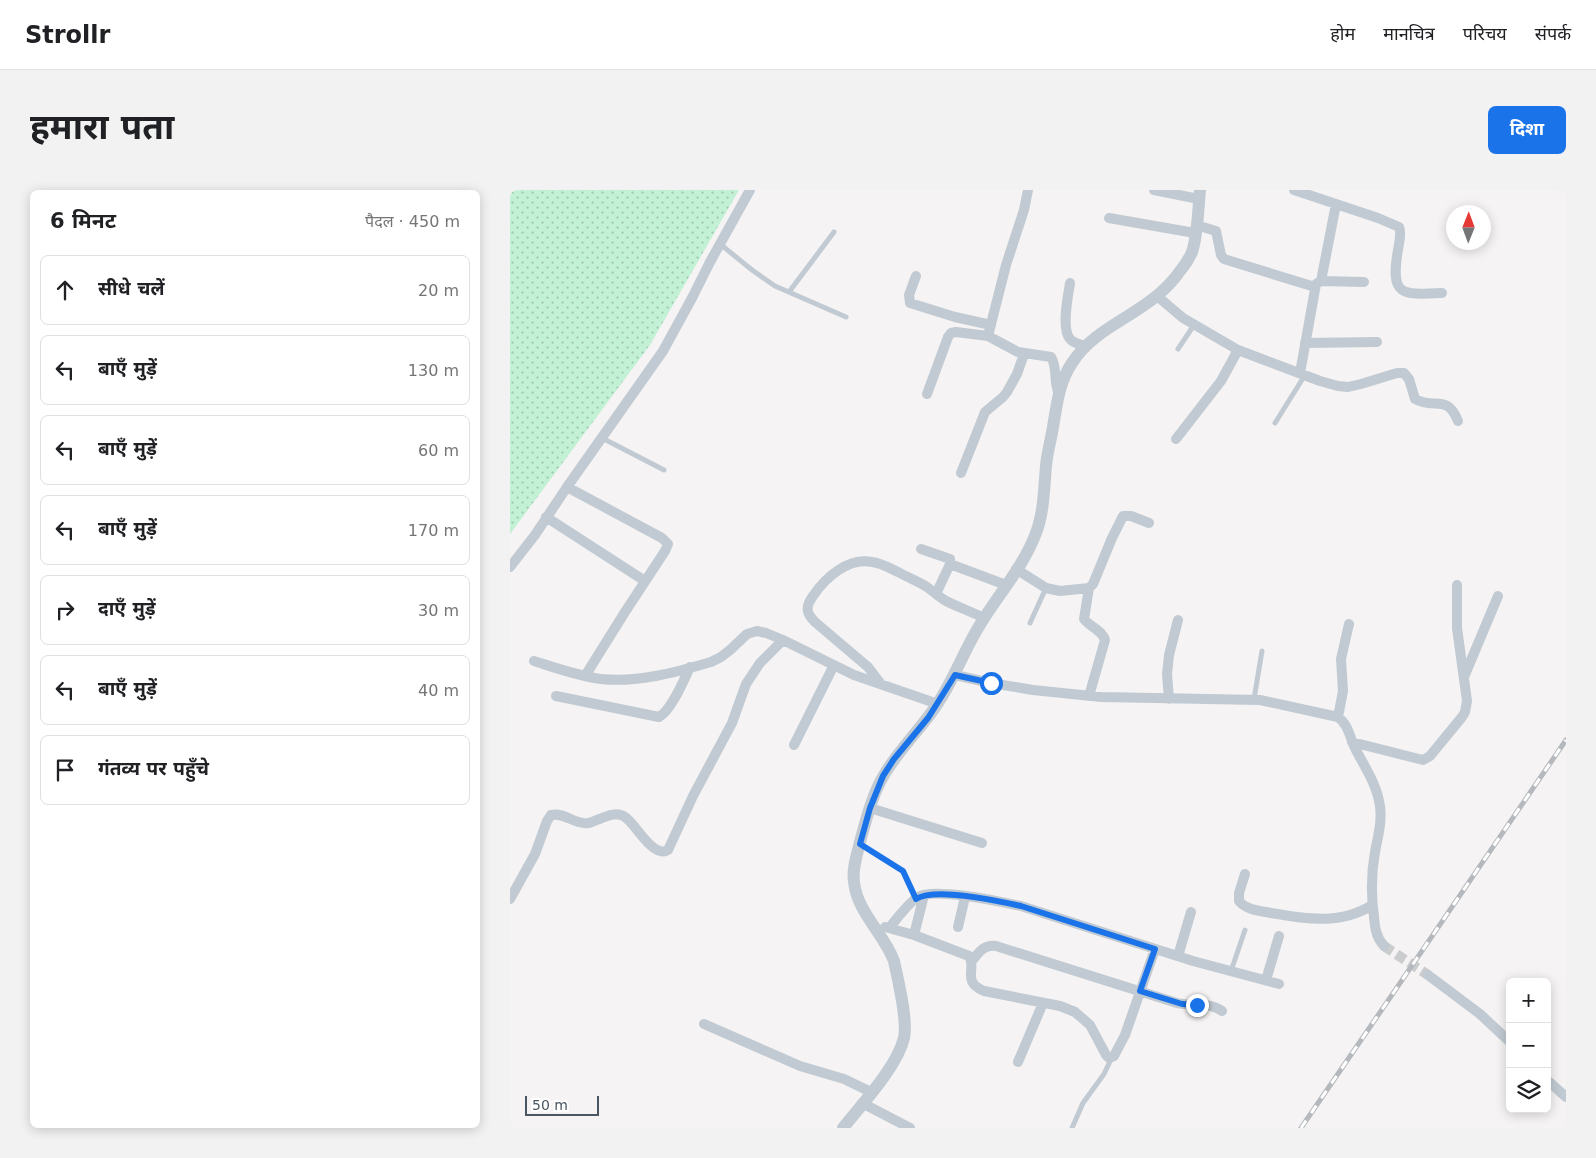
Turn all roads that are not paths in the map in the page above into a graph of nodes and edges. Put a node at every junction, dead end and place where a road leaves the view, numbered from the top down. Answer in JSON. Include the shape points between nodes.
{"nodes":[{"id":1,"x":750,"y":190,"type":"edge"},
{"id":2,"x":1028,"y":190,"type":"edge"},
{"id":3,"x":1154,"y":190,"type":"edge"},
{"id":4,"x":1294,"y":190,"type":"edge"},
{"id":5,"x":1200,"y":194,"type":"edge"},
{"id":6,"x":1336,"y":204,"type":"junction"},
{"id":7,"x":1109,"y":218,"type":"dead end"},
{"id":8,"x":1196,"y":229,"type":"junction"},
{"id":9,"x":834,"y":232,"type":"dead end"},
{"id":10,"x":720,"y":244,"type":"junction"},
{"id":11,"x":916,"y":276,"type":"dead end"},
{"id":12,"x":1364,"y":282,"type":"dead end"},
{"id":13,"x":1070,"y":283,"type":"dead end"},
{"id":14,"x":1318,"y":284,"type":"junction"},
{"id":15,"x":789,"y":292,"type":"junction"},
{"id":16,"x":1442,"y":293,"type":"dead end"},
{"id":17,"x":1157,"y":296,"type":"junction"},
{"id":18,"x":846,"y":317,"type":"dead end"},
{"id":19,"x":990,"y":325,"type":"junction"},
{"id":20,"x":1194,"y":325,"type":"junction"},
{"id":21,"x":988,"y":336,"type":"junction"},
{"id":22,"x":1377,"y":342,"type":"dead end"},
{"id":23,"x":1306,"y":343,"type":"junction"},
{"id":24,"x":1085,"y":346,"type":"junction"},
{"id":25,"x":1178,"y":349,"type":"dead end"},
{"id":26,"x":1238,"y":350,"type":"junction"},
{"id":27,"x":1024,"y":354,"type":"junction"},
{"id":28,"x":1303,"y":374,"type":"junction"},
{"id":29,"x":928,"y":394,"type":"dead end"},
{"id":30,"x":1059,"y":394,"type":"junction"},
{"id":31,"x":1458,"y":421,"type":"dead end"},
{"id":32,"x":1275,"y":423,"type":"dead end"},
{"id":33,"x":602,"y":437,"type":"junction"},
{"id":34,"x":1176,"y":439,"type":"dead end"},
{"id":35,"x":664,"y":470,"type":"dead end"},
{"id":36,"x":961,"y":473,"type":"dead end"},
{"id":37,"x":567,"y":487,"type":"junction"},
{"id":38,"x":546,"y":518,"type":"junction"},
{"id":39,"x":1149,"y":523,"type":"dead end"},
{"id":40,"x":921,"y":548,"type":"dead end"},
{"id":41,"x":950,"y":564,"type":"junction"},
{"id":42,"x":510,"y":567,"type":"edge"},
{"id":43,"x":1016,"y":569,"type":"junction"},
{"id":44,"x":645,"y":581,"type":"junction"},
{"id":45,"x":1006,"y":585,"type":"junction"},
{"id":46,"x":1457,"y":585,"type":"dead end"},
{"id":47,"x":1046,"y":588,"type":"junction"},
{"id":48,"x":1089,"y":588,"type":"junction"},
{"id":49,"x":936,"y":594,"type":"junction"},
{"id":50,"x":1498,"y":596,"type":"dead end"},
{"id":51,"x":984,"y":618,"type":"junction"},
{"id":52,"x":1178,"y":620,"type":"dead end"},
{"id":53,"x":1030,"y":623,"type":"dead end"},
{"id":54,"x":1349,"y":624,"type":"dead end"},
{"id":55,"x":783,"y":640,"type":"junction"},
{"id":56,"x":1262,"y":651,"type":"dead end"},
{"id":57,"x":534,"y":661,"type":"dead end"},
{"id":58,"x":834,"y":665,"type":"junction"},
{"id":59,"x":690,"y":668,"type":"junction"},
{"id":60,"x":955,"y":675,"type":"junction"},
{"id":61,"x":585,"y":676,"type":"junction"},
{"id":62,"x":1464,"y":677,"type":"junction"},
{"id":63,"x":881,"y":684,"type":"junction"},
{"id":64,"x":556,"y":696,"type":"dead end"},
{"id":65,"x":1090,"y":696,"type":"junction"},
{"id":66,"x":1169,"y":699,"type":"junction"},
{"id":67,"x":1254,"y":699,"type":"junction"},
{"id":68,"x":938,"y":704,"type":"junction"},
{"id":69,"x":1338,"y":717,"type":"junction"},
{"id":70,"x":1352,"y":742,"type":"junction"},
{"id":71,"x":794,"y":745,"type":"dead end"},
{"id":72,"x":870,"y":808,"type":"junction"},
{"id":73,"x":982,"y":843,"type":"dead end"},
{"id":74,"x":1245,"y":874,"type":"dead end"},
{"id":75,"x":920,"y":897,"type":"junction"},
{"id":76,"x":965,"y":897,"type":"junction"},
{"id":77,"x":510,"y":899,"type":"edge"},
{"id":78,"x":1372,"y":905,"type":"junction"},
{"id":79,"x":1191,"y":912,"type":"dead end"},
{"id":80,"x":874,"y":925,"type":"junction"},
{"id":81,"x":958,"y":927,"type":"dead end"},
{"id":82,"x":889,"y":928,"type":"junction"},
{"id":83,"x":1245,"y":930,"type":"dead end"},
{"id":84,"x":914,"y":935,"type":"junction"},
{"id":85,"x":1279,"y":936,"type":"dead end"},
{"id":86,"x":1384,"y":946,"type":"tunnel mouth"},
{"id":87,"x":1155,"y":949,"type":"junction"},
{"id":88,"x":1178,"y":956,"type":"junction"},
{"id":89,"x":971,"y":962,"type":"junction"},
{"id":90,"x":1231,"y":972,"type":"junction"},
{"id":91,"x":1428,"y":975,"type":"tunnel mouth"},
{"id":92,"x":1266,"y":980,"type":"junction"},
{"id":93,"x":1280,"y":984,"type":"dead end"},
{"id":94,"x":1140,"y":991,"type":"junction"},
{"id":95,"x":1043,"y":1003,"type":"junction"},
{"id":96,"x":1222,"y":1011,"type":"dead end"},
{"id":97,"x":704,"y":1024,"type":"dead end"},
{"id":98,"x":1506,"y":1038,"type":"edge"},
{"id":99,"x":1112,"y":1057,"type":"junction"},
{"id":100,"x":1018,"y":1062,"type":"dead end"},
{"id":101,"x":1551,"y":1084,"type":"edge"},
{"id":102,"x":871,"y":1092,"type":"junction"},
{"id":103,"x":1566,"y":1097,"type":"edge"},
{"id":104,"x":862,"y":1103,"type":"junction"},
{"id":105,"x":906,"y":1127,"type":"edge"},
{"id":106,"x":843,"y":1128,"type":"edge"},
{"id":107,"x":1072,"y":1128,"type":"edge"}],
"edges":[{"from":1,"to":10,"type":"street"},
{"from":2,"to":19,"type":"street"},
{"from":3,"to":5,"type":"street"},
{"from":4,"to":6,"type":"street"},
{"from":5,"to":8,"type":"street"},
{"from":6,"to":14,"type":"street"},
{"from":6,"to":16,"type":"street","via":[[1399,226],[1395,278],[1400,290],[1415,294]]},
{"from":7,"to":8,"type":"street"},
{"from":8,"to":14,"type":"street","via":[[1216,231],[1224,259]]},
{"from":8,"to":17,"type":"street","via":[[1188,260]]},
{"from":9,"to":15,"type":"lane"},
{"from":10,"to":15,"type":"lane","via":[[759,275]]},
{"from":10,"to":33,"type":"street","via":[[663,351]]},
{"from":11,"to":19,"type":"street","via":[[909,295],[910,303]]},
{"from":12,"to":14,"type":"street"},
{"from":13,"to":24,"type":"street","via":[[1067,332],[1072,341]]},
{"from":14,"to":23,"type":"street"},
{"from":15,"to":18,"type":"lane"},
{"from":17,"to":20,"type":"street"},
{"from":17,"to":24,"type":"street"},
{"from":19,"to":21,"type":"street"},
{"from":20,"to":25,"type":"lane"},
{"from":20,"to":26,"type":"street"},
{"from":21,"to":27,"type":"street"},
{"from":21,"to":29,"type":"street","via":[[951,333]]},
{"from":22,"to":23,"type":"street"},
{"from":23,"to":28,"type":"street"},
{"from":24,"to":30,"type":"street","via":[[1063,378]]},
{"from":26,"to":28,"type":"street"},
{"from":26,"to":34,"type":"street","via":[[1221,381]]},
{"from":27,"to":30,"type":"street","via":[[1053,358]]},
{"from":27,"to":36,"type":"street","via":[[1008,392],[985,412]]},
{"from":28,"to":31,"type":"street","via":[[1348,387],[1402,372],[1409,378],[1415,399],[1449,407]]},
{"from":28,"to":32,"type":"lane"},
{"from":30,"to":43,"type":"street","via":[[1037,532]]},
{"from":33,"to":35,"type":"lane"},
{"from":33,"to":37,"type":"street"},
{"from":37,"to":38,"type":"street"},
{"from":37,"to":44,"type":"street","via":[[667,542],[665,551]]},
{"from":38,"to":42,"type":"street"},
{"from":38,"to":44,"type":"street"},
{"from":39,"to":48,"type":"street","via":[[1123,516]]},
{"from":40,"to":41,"type":"street","via":[[950,559]]},
{"from":41,"to":45,"type":"street"},
{"from":41,"to":49,"type":"street"},
{"from":43,"to":45,"type":"street"},
{"from":43,"to":47,"type":"street"},
{"from":44,"to":61,"type":"street"},
{"from":45,"to":51,"type":"street"},
{"from":46,"to":62,"type":"street","via":[[1457,628]]},
{"from":47,"to":48,"type":"street","via":[[1060,591]]},
{"from":47,"to":53,"type":"lane"},
{"from":48,"to":65,"type":"street","via":[[1085,620],[1105,640]]},
{"from":49,"to":51,"type":"street"},
{"from":49,"to":63,"type":"street","via":[[887,566],[866,561],[855,562],[829,577],[808,603],[809,616],[868,667]]},
{"from":50,"to":62,"type":"street"},
{"from":51,"to":60,"type":"street"},
{"from":52,"to":66,"type":"street","via":[[1169,655]]},
{"from":54,"to":69,"type":"street","via":[[1341,659],[1343,691]]},
{"from":55,"to":58,"type":"street"},
{"from":55,"to":59,"type":"street","via":[[766,633],[750,632],[721,657]]},
{"from":55,"to":77,"type":"street","via":[[760,663],[746,684],[732,723],[668,850],[656,850],[621,815],[586,824],[551,815],[535,854]]},
{"from":56,"to":67,"type":"lane"},
{"from":57,"to":61,"type":"street"},
{"from":58,"to":63,"type":"street"},
{"from":58,"to":71,"type":"street"},
{"from":59,"to":61,"type":"street","via":[[641,679]]},
{"from":59,"to":64,"type":"street","via":[[668,710],[659,717]]},
{"from":60,"to":65,"type":"street","via":[[1033,690]]},
{"from":60,"to":68,"type":"street"},
{"from":62,"to":70,"type":"street","via":[[1465,712],[1427,758],[1419,760]]},
{"from":63,"to":68,"type":"street"},
{"from":65,"to":66,"type":"street"},
{"from":66,"to":67,"type":"street"},
{"from":67,"to":69,"type":"street"},
{"from":68,"to":72,"type":"street","via":[[894,759]]},
{"from":69,"to":70,"type":"street","via":[[1346,724]]},
{"from":70,"to":78,"type":"street","via":[[1374,782],[1380,808]]},
{"from":72,"to":73,"type":"street"},
{"from":72,"to":80,"type":"street","via":[[853,880],[864,910]]},
{"from":74,"to":78,"type":"street","via":[[1239,902],[1265,912],[1317,919],[1357,914]]},
{"from":75,"to":76,"type":"street","via":[[939,894]]},
{"from":75,"to":82,"type":"street"},
{"from":75,"to":84,"type":"street"},
{"from":76,"to":81,"type":"street"},
{"from":76,"to":87,"type":"street","via":[[1021,906]]},
{"from":78,"to":86,"type":"street","via":[[1377,936]]},
{"from":79,"to":88,"type":"street"},
{"from":80,"to":82,"type":"street"},
{"from":80,"to":102,"type":"street","via":[[894,961],[904,1038],[888,1070]]},
{"from":82,"to":84,"type":"street"},
{"from":83,"to":90,"type":"lane"},
{"from":84,"to":89,"type":"street","via":[[967,955]]},
{"from":85,"to":92,"type":"street"},
{"from":87,"to":88,"type":"street"},
{"from":87,"to":94,"type":"street"},
{"from":88,"to":90,"type":"street"},
{"from":89,"to":94,"type":"street","via":[[991,945]]},
{"from":89,"to":95,"type":"street","via":[[972,980],[978,988]]},
{"from":90,"to":92,"type":"street"},
{"from":91,"to":98,"type":"street"},
{"from":92,"to":93,"type":"street"},
{"from":94,"to":96,"type":"street","via":[[1182,1004],[1215,1006]]},
{"from":94,"to":99,"type":"street","via":[[1125,1035]]},
{"from":95,"to":99,"type":"street","via":[[1068,1009],[1086,1020],[1106,1055]]},
{"from":95,"to":100,"type":"street"},
{"from":97,"to":102,"type":"street","via":[[800,1066],[844,1079]]},
{"from":99,"to":107,"type":"lane","via":[[1083,1103]]},
{"from":101,"to":103,"type":"street"},
{"from":102,"to":104,"type":"street"},
{"from":104,"to":105,"type":"street"},
{"from":104,"to":106,"type":"street"}]}
